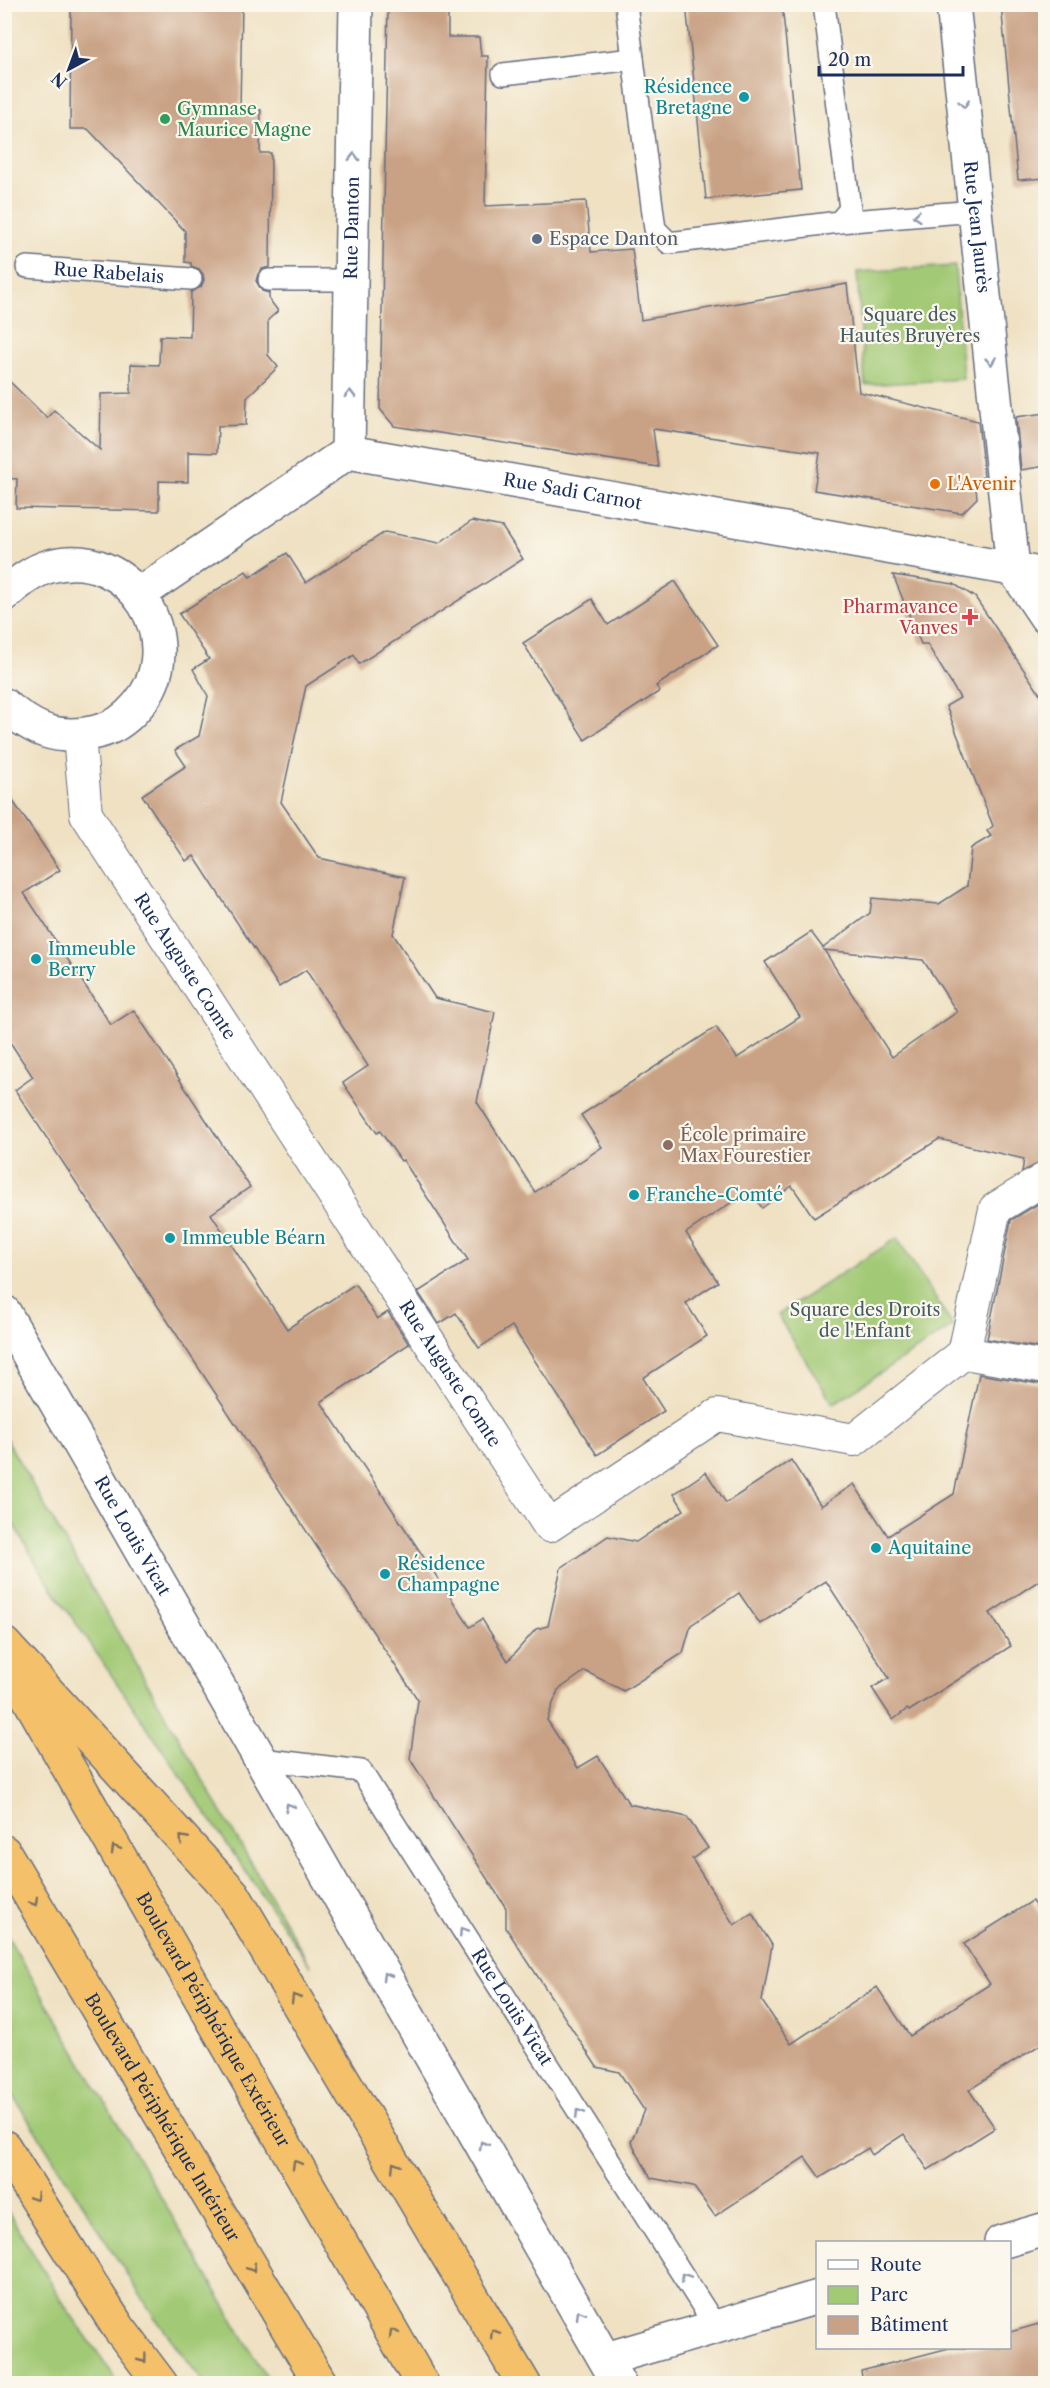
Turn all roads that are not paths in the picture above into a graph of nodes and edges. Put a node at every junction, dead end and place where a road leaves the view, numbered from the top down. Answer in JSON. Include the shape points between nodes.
{"nodes":[{"id":1,"x":356,"y":4,"type":"edge"},
{"id":2,"x":626,"y":4,"type":"edge"},
{"id":3,"x":824,"y":4,"type":"edge"},
{"id":4,"x":953,"y":4,"type":"edge"},
{"id":5,"x":633,"y":59,"type":"junction"},
{"id":6,"x":503,"y":74,"type":"dead end"},
{"id":7,"x":975,"y":211,"type":"junction"},
{"id":8,"x":839,"y":222,"type":"junction"},
{"id":9,"x":27,"y":267,"type":"dead end"},
{"id":10,"x":191,"y":279,"type":"dead end"},
{"id":11,"x":269,"y":280,"type":"dead end"},
{"id":12,"x":351,"y":280,"type":"junction"},
{"id":13,"x":348,"y":452,"type":"junction"},
{"id":14,"x":1013,"y":568,"type":"junction"},
{"id":15,"x":1046,"y":575,"type":"edge"},
{"id":16,"x":138,"y":594,"type":"junction"},
{"id":17,"x":4,"y":596,"type":"edge"},
{"id":18,"x":1046,"y":617,"type":"edge"},
{"id":19,"x":4,"y":705,"type":"edge"},
{"id":20,"x":79,"y":736,"type":"junction"},
{"id":21,"x":1046,"y":1178,"type":"edge"},
{"id":22,"x":4,"y":1312,"type":"edge"},
{"id":23,"x":964,"y":1353,"type":"junction"},
{"id":24,"x":1046,"y":1367,"type":"edge"},
{"id":25,"x":4,"y":1644,"type":"edge"},
{"id":26,"x":4,"y":1657,"type":"edge"},
{"id":27,"x":261,"y":1759,"type":"junction"},
{"id":28,"x":4,"y":1852,"type":"edge"},
{"id":29,"x":4,"y":2147,"type":"edge"},
{"id":30,"x":1046,"y":2229,"type":"edge"},
{"id":31,"x":1004,"y":2241,"type":"edge"},
{"id":32,"x":816,"y":2298,"type":"edge"},
{"id":33,"x":716,"y":2327,"type":"junction"},
{"id":34,"x":612,"y":2371,"type":"edge"},
{"id":35,"x":161,"y":2384,"type":"edge"},
{"id":36,"x":321,"y":2384,"type":"edge"},
{"id":37,"x":422,"y":2384,"type":"edge"},
{"id":38,"x":524,"y":2384,"type":"edge"}],
"edges":[{"from":12,"to":1,"type":"street","name":"Rue Danton","one_way":true},
{"from":2,"to":5,"type":"lane"},
{"from":3,"to":8,"type":"lane","via":[[850,209]]},
{"from":4,"to":7,"type":"street","name":"Rue Jean Jaurès","one_way":true},
{"from":5,"to":6,"type":"lane"},
{"from":5,"to":8,"type":"lane","via":[[655,229],[669,243]]},
{"from":7,"to":8,"type":"lane","one_way":true},
{"from":7,"to":14,"type":"street","name":"Rue Jean Jaurès","one_way":true},
{"from":9,"to":10,"type":"lane","name":"Rue Rabelais"},
{"from":11,"to":12,"type":"lane"},
{"from":13,"to":12,"type":"street","name":"Rue Danton","one_way":true},
{"from":13,"to":14,"type":"street","name":"Rue Sadi Carnot"},
{"from":13,"to":16,"type":"street"},
{"from":14,"to":15,"type":"street","name":"Rue Sadi Carnot"},
{"from":14,"to":18,"type":"street","name":"Rue Jean Jaurès"},
{"from":16,"to":17,"type":"street","via":[[120,578],[98,567],[74,563],[50,566],[23,578]]},
{"from":16,"to":20,"type":"street","via":[[153,618],[159,644],[157,671],[146,696],[128,717],[105,730]]},
{"from":19,"to":20,"type":"street","via":[[25,722],[51,734]]},
{"from":20,"to":23,"type":"street","name":"Rue Auguste Comte","via":[[86,814],[549,1526],[717,1415],[854,1440]]},
{"from":21,"to":23,"type":"street","via":[[995,1209]]},
{"from":22,"to":27,"type":"street","name":"Rue Louis Vicat"},
{"from":23,"to":24,"type":"street"},
{"from":38,"to":25,"type":"highway","one_way":true,"via":[[233,1894]]},
{"from":37,"to":26,"type":"highway","name":"Boulevard Périphérique Extérieur","one_way":true},
{"from":33,"to":27,"type":"lane","name":"Rue Louis Vicat","one_way":true,"via":[[361,1771]]},
{"from":34,"to":27,"type":"street","name":"Rue Louis Vicat","one_way":true},
{"from":28,"to":36,"type":"highway","name":"Boulevard Périphérique Intérieur","one_way":true},
{"from":29,"to":35,"type":"highway","one_way":true,"via":[[118,2326]]},
{"from":30,"to":31,"type":"street"},
{"from":32,"to":33,"type":"street"},
{"from":33,"to":34,"type":"street"}]}
